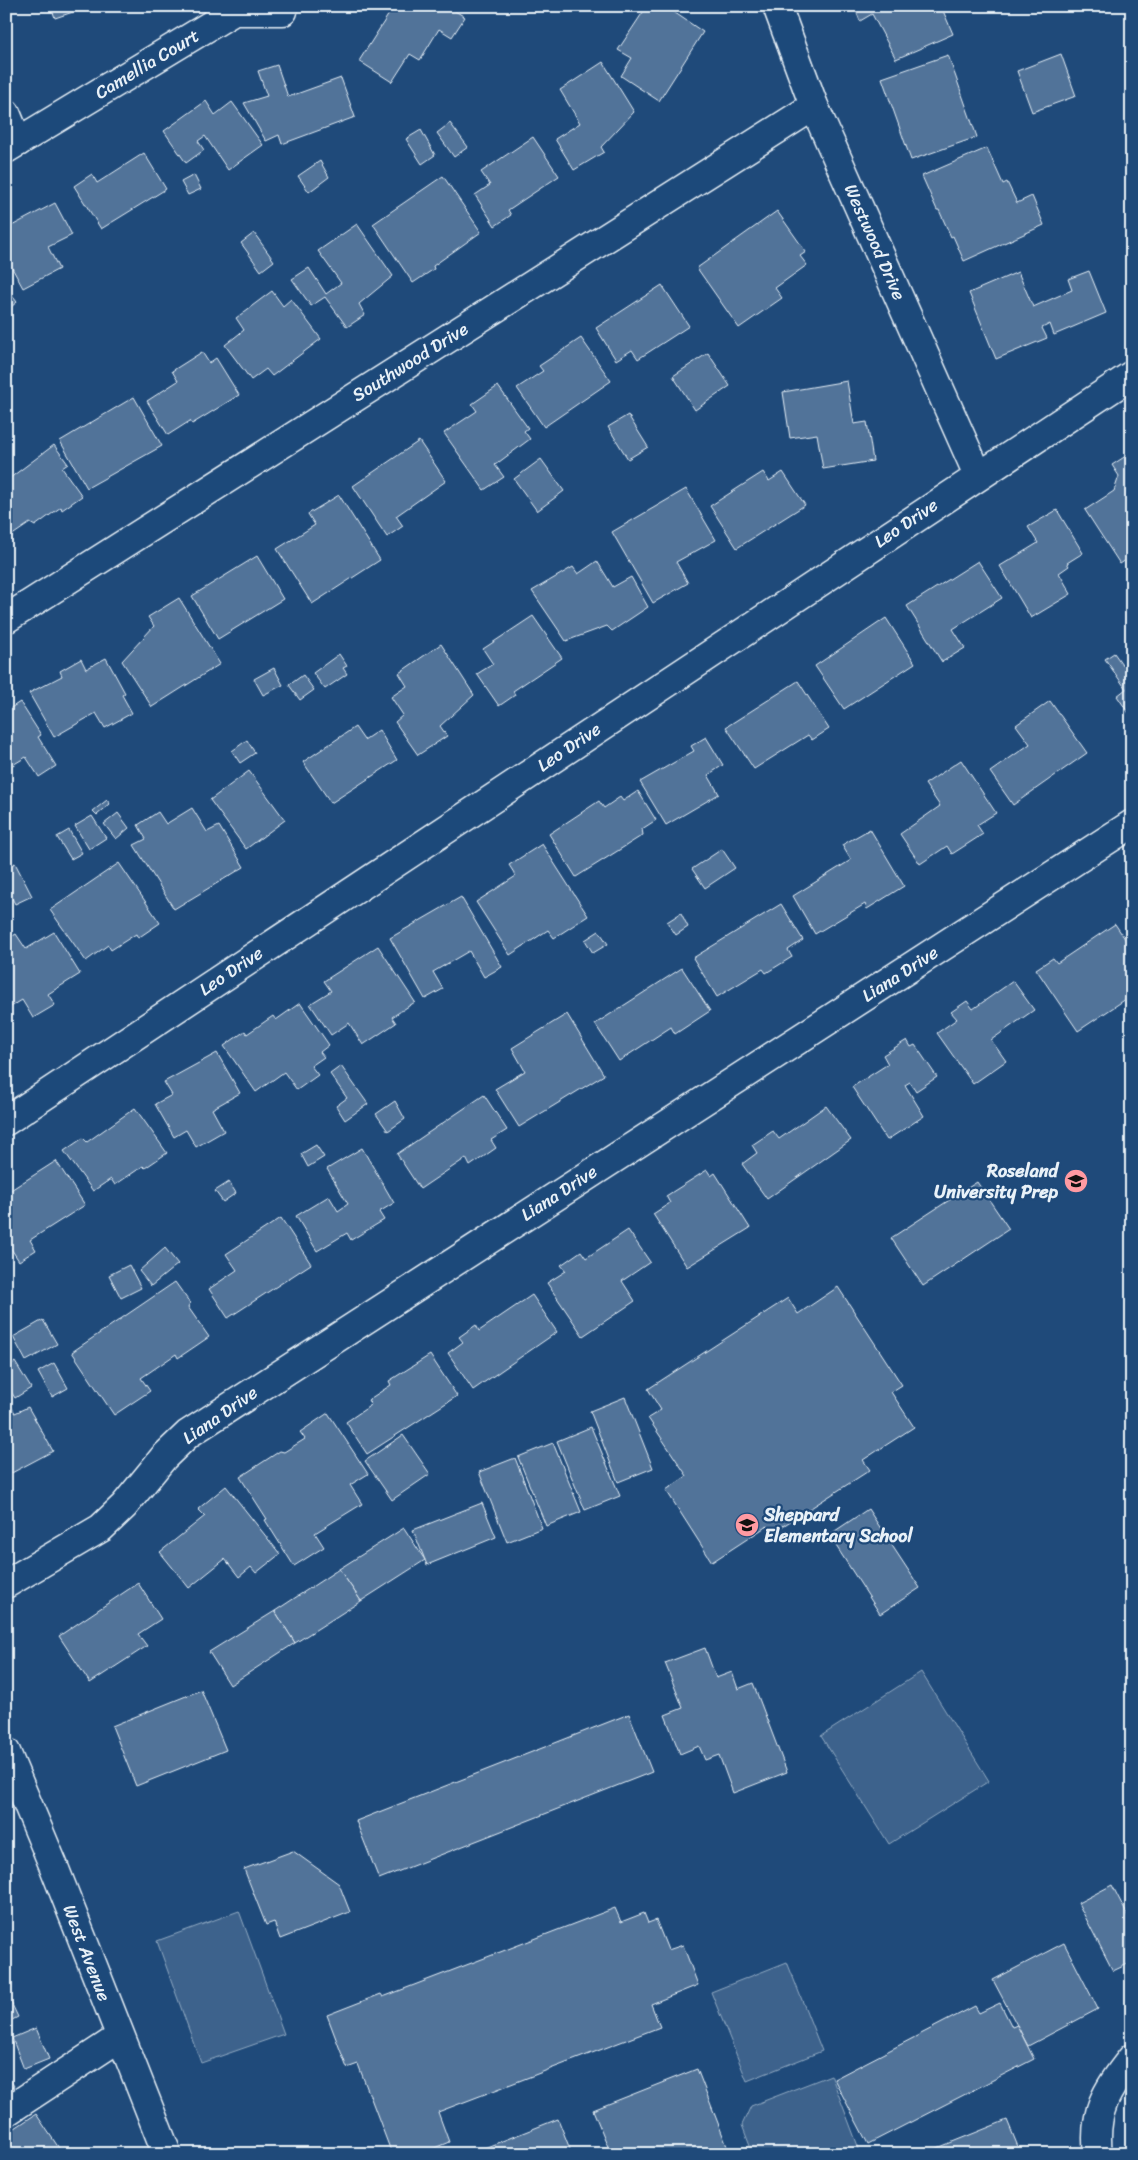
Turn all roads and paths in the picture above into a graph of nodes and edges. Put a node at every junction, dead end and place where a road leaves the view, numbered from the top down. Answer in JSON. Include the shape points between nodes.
{"nodes":[{"id":1,"x":777,"y":6,"type":"edge"},
{"id":2,"x":283,"y":11,"type":"dead end"},
{"id":3,"x":814,"y":106,"type":"junction"},
{"id":4,"x":6,"y":113,"type":"edge"},
{"id":5,"x":12,"y":146,"type":"edge"},
{"id":6,"x":1132,"y":375,"type":"edge"},
{"id":7,"x":978,"y":476,"type":"junction"},
{"id":8,"x":6,"y":618,"type":"edge"},
{"id":9,"x":1132,"y":824,"type":"edge"},
{"id":10,"x":6,"y":1120,"type":"edge"},
{"id":11,"x":6,"y":1584,"type":"edge"},
{"id":12,"x":6,"y":1752,"type":"edge"},
{"id":13,"x":120,"y":2038,"type":"junction"},
{"id":14,"x":1132,"y":2058,"type":"edge"},
{"id":15,"x":6,"y":2112,"type":"edge"},
{"id":16,"x":166,"y":2154,"type":"edge"},
{"id":17,"x":1098,"y":2154,"type":"edge"}],
"edges":[{"from":1,"to":3,"type":"street","name":"Westwood Drive"},
{"from":2,"to":5,"type":"street","name":"Camellia Court","via":[[234,11]]},
{"from":3,"to":7,"type":"street","name":"Westwood Drive"},
{"from":3,"to":8,"type":"street","name":"Southwood Drive"},
{"from":4,"to":5,"type":"street","name":"Camellia Court"},
{"from":6,"to":7,"type":"street","name":"Leo Drive"},
{"from":7,"to":10,"type":"street","name":"Leo Drive"},
{"from":9,"to":11,"type":"street","name":"Liana Drive","via":[[188,1434],[101,1528]]},
{"from":12,"to":13,"type":"street","name":"West Avenue"},
{"from":13,"to":15,"type":"street"},
{"from":13,"to":16,"type":"street","name":"West Avenue"},
{"from":14,"to":17,"type":"street","via":[[1108,2091],[1098,2114]]}]}
